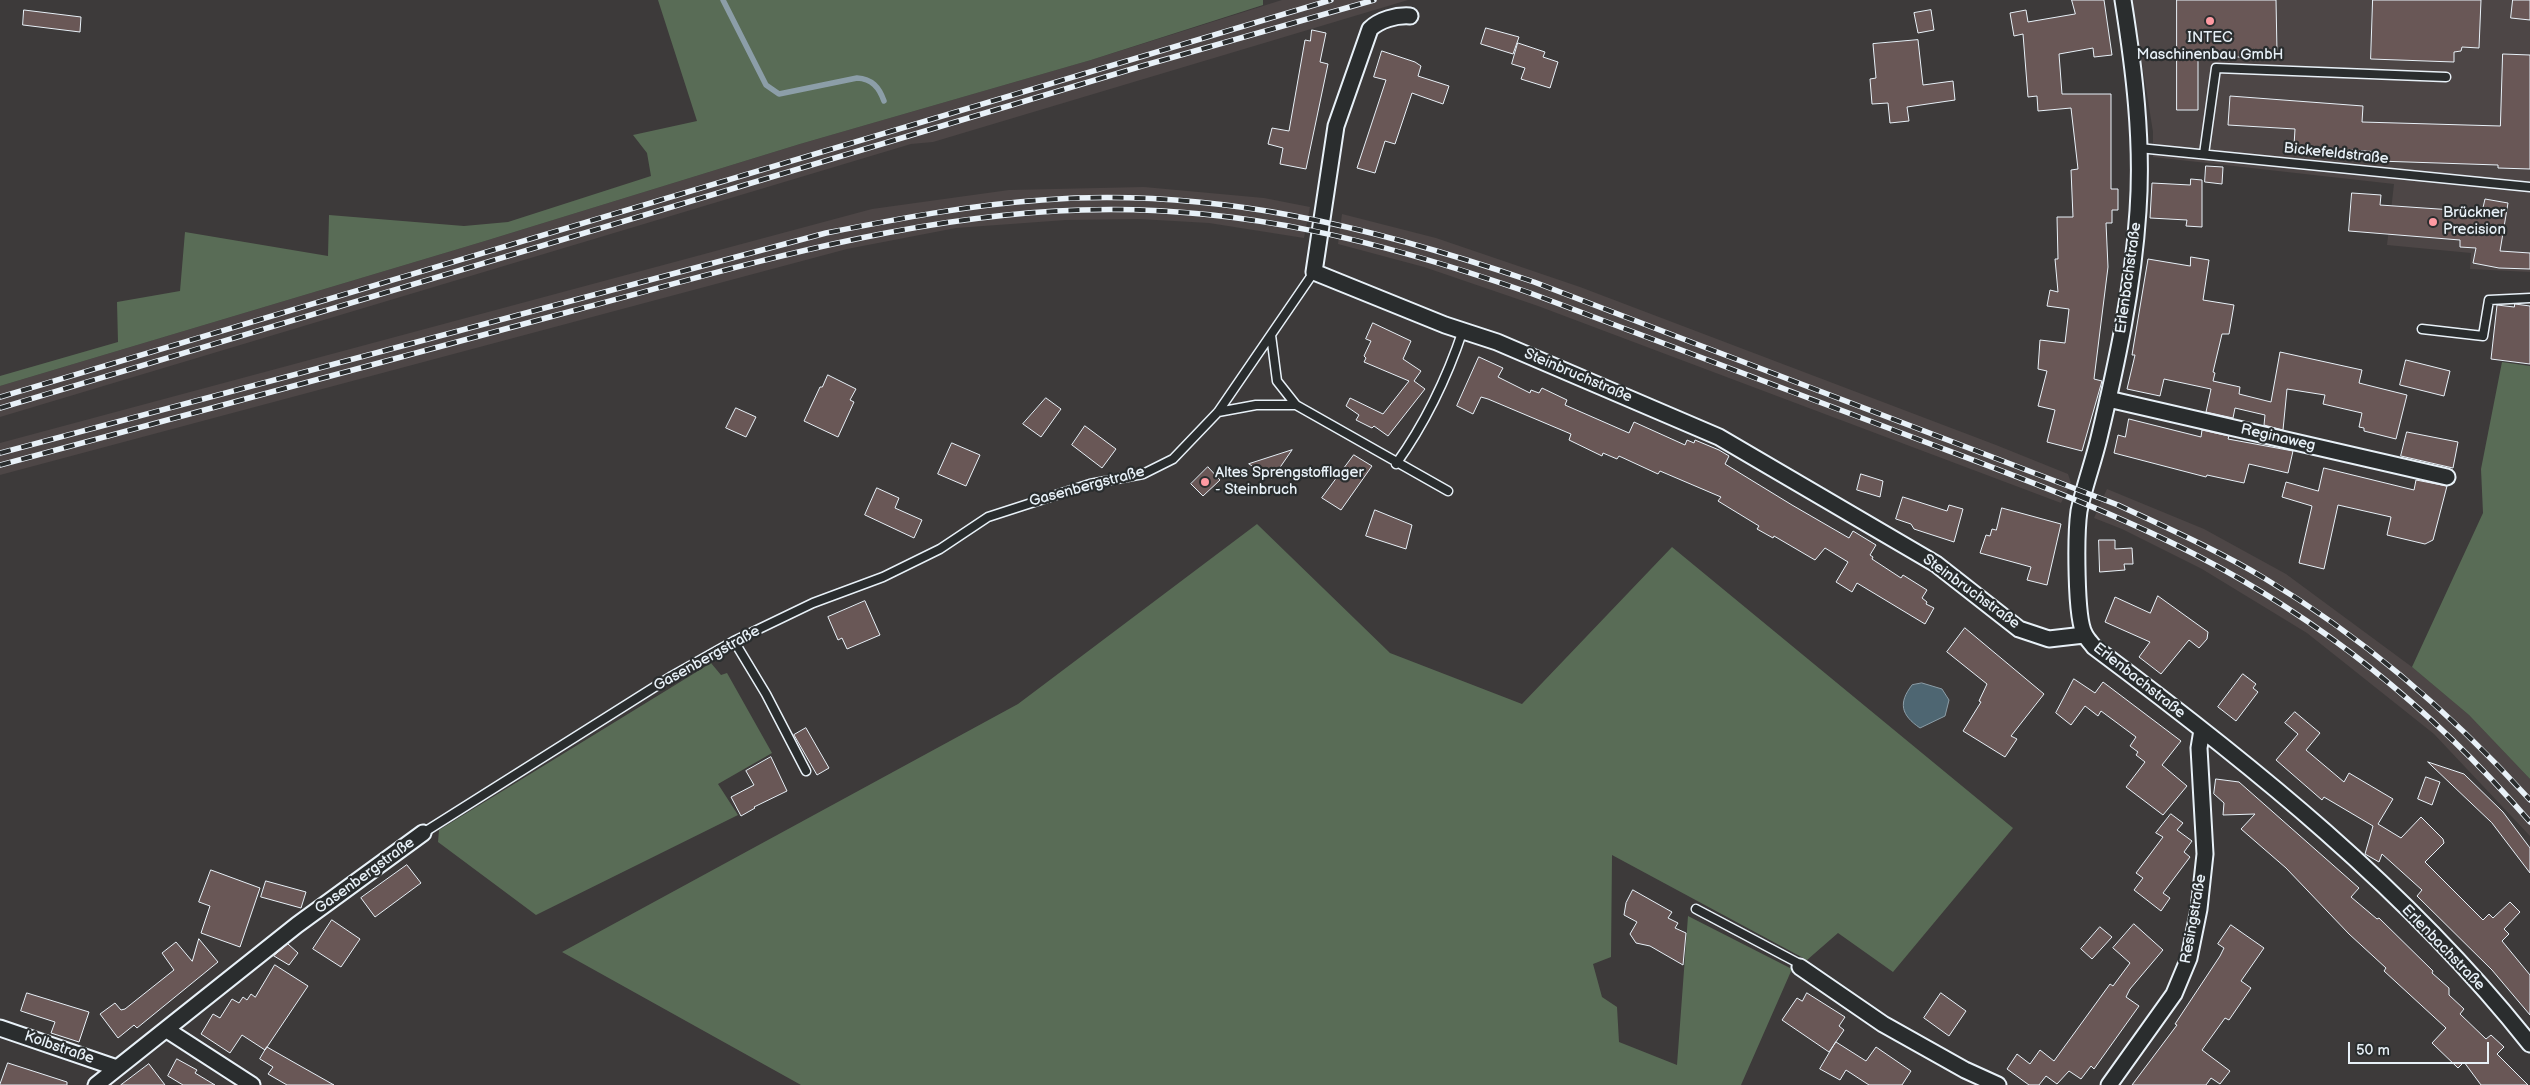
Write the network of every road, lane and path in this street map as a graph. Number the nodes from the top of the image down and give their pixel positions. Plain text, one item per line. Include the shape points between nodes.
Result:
1 (2123, 0) edge
2 (1410, 16) dead end
3 (2446, 77) dead end
4 (2139, 148) junction
5 (2204, 154) junction
6 (2530, 187) edge
7 (1314, 272) junction
8 (2530, 298) edge
9 (2422, 329) dead end
10 (1463, 330) junction
11 (1271, 335) junction
12 (2108, 399) junction
13 (1296, 405) junction
14 (1218, 412) junction
15 (1396, 464) junction
16 (2447, 477) dead end
17 (1448, 491) dead end
18 (2084, 635) junction
19 (734, 641) junction
20 (2202, 730) junction
21 (806, 771) dead end
22 (423, 834) joint
23 (1696, 909) dead end
24 (1800, 967) joint
25 (0, 1028) edge
26 (167, 1030) junction
27 (2530, 1044) edge
28 (117, 1068) junction
29 (96, 1085) edge
30 (252, 1085) edge
31 (1998, 1085) edge
32 (2109, 1085) edge

1 - 4 street, Erlenbachstraße via 2132,57
2 - 7 street via 1401,15 1376,23 1370,29 1350,81 1336,126
3 - 5 lane via 2216,68
4 - 5 lane, Bickefeldstraße
4 - 12 street, Erlenbachstraße via 2138,211 2131,276
5 - 6 lane, Bickefeldstraße
7 - 10 street, Steinbruchstraße
7 - 11 lane, Gasenbergstraße
8 - 9 lane via 2489,300 2484,336
10 - 15 lane via 1432,406
10 - 18 street, Steinbruchstraße via 1719,437 1936,564 2019,629 2049,639
11 - 13 lane via 1277,381
11 - 14 lane, Gasenbergstraße
12 - 16 street, Reginaweg
12 - 18 street, Erlenbachstraße via 2079,511 2080,612
13 - 14 lane via 1256,405
13 - 15 lane via 1358,438
14 - 19 lane, Gasenbergstraße via 1173,459 1143,474 1090,484 988,517 940,549 883,577 813,603
15 - 17 lane
18 - 20 street, Erlenbachstraße via 2094,647
19 - 21 lane
19 - 22 lane, Gasenbergstraße via 663,681
20 - 27 street, Erlenbachstraße via 2336,840 2474,978
20 - 32 street, Resingstraße via 2198,748 2204,854 2199,909 2189,958 2174,994
22 - 26 street, Gasenbergstraße via 349,885
23 - 24 lane via 1798,963
24 - 31 street via 1892,1029
25 - 28 street, Kolbstraße
26 - 28 street, Gasenbergstraße
26 - 30 street
28 - 29 street, Gasenbergstraße

